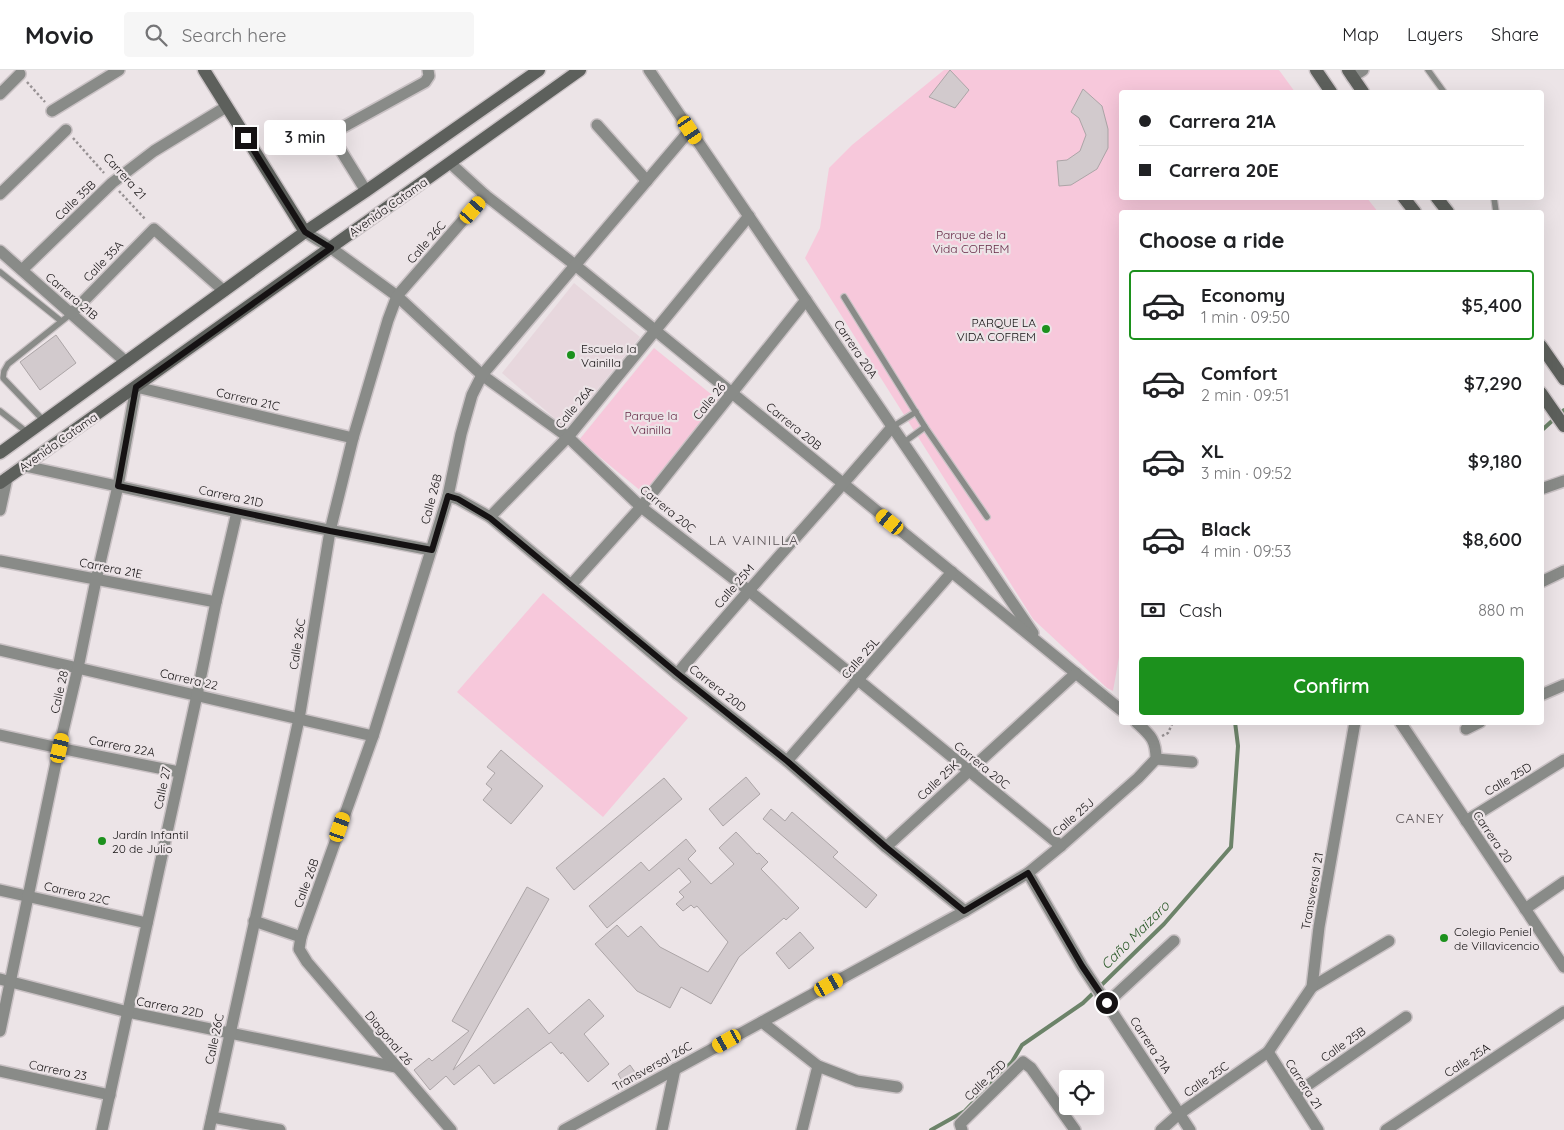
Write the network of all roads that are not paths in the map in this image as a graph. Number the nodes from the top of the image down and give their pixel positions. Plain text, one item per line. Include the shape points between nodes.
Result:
1 (119, 70) edge
2 (204, 70) edge
3 (428, 70) edge
4 (539, 70) edge
5 (580, 70) edge
6 (649, 70) edge
7 (1316, 70) edge
8 (1428, 70) edge
9 (1354, 72) edge
10 (20, 74) road end
11 (1330, 90) edge
12 (1363, 90) edge
13 (1443, 90) edge
14 (0, 94) edge
15 (226, 107) junction
16 (52, 111) road end
17 (597, 125) dead end
18 (66, 130) road end
19 (690, 130) junction
20 (450, 163) junction
21 (647, 181) junction
22 (366, 191) junction
23 (0, 194) edge
24 (485, 195) junction
25 (1406, 200) edge
26 (1439, 200) edge
27 (1413, 210) edge
28 (1446, 210) edge
29 (749, 216) junction
30 (305, 232) junction
31 (331, 248) junction
32 (0, 251) edge
33 (575, 265) junction
34 (22, 270) junction
35 (0, 272) edge
36 (224, 291) junction
37 (397, 296) junction
38 (844, 297) dead end
39 (806, 300) junction
40 (72, 313) junction
41 (61, 321) junction
42 (655, 330) junction
43 (1544, 350) edge
44 (126, 362) junction
45 (482, 375) junction
46 (1564, 379) edge
47 (136, 387) junction
48 (733, 394) junction
49 (1544, 397) edge
50 (0, 412) edge
51 (916, 412) junction
52 (44, 421) junction
53 (1564, 426) edge
54 (892, 427) junction
55 (925, 427) junction
56 (28, 433) junction
57 (568, 437) junction
58 (353, 438) junction
59 (903, 443) junction
60 (0, 453) edge
61 (25, 466) junction
62 (4, 481) edge
63 (1564, 481) edge
64 (844, 484) junction
65 (118, 486) junction
66 (1544, 487) edge
67 (448, 496) junction
68 (642, 507) junction
69 (0, 510) edge
70 (237, 512) junction
71 (986, 517) dead end
72 (490, 518) junction
73 (330, 531) junction
74 (432, 550) junction
75 (0, 560) edge
76 (1564, 571) edge
77 (952, 572) junction
78 (96, 580) junction
79 (1544, 581) edge
80 (571, 585) junction
81 (748, 590) junction
82 (216, 602) junction
83 (1040, 643) junction
84 (0, 650) edge
85 (78, 668) junction
86 (1076, 673) junction
87 (678, 674) junction
88 (859, 680) junction
89 (1564, 685) edge
90 (1544, 694) edge
91 (197, 695) junction
92 (1119, 708) edge
93 (299, 719) junction
94 (1139, 725) edge
95 (1354, 725) edge
96 (1402, 725) edge
97 (1474, 725) edge
98 (1466, 729) dead end
99 (0, 735) edge
100 (373, 736) junction
101 (60, 748) junction
102 (1156, 759) junction
103 (1564, 760) edge
104 (787, 761) junction
105 (1192, 762) dead end
106 (968, 771) junction
107 (180, 772) junction
108 (1466, 820) junction
109 (1061, 846) junction
110 (886, 847) junction
111 (1028, 873) junction
112 (1564, 882) edge
113 (0, 890) edge
114 (29, 897) junction
115 (1525, 909) junction
116 (964, 911) junction
117 (254, 921) junction
118 (147, 923) junction
119 (301, 937) junction
120 (1390, 941) dead end
121 (1174, 942) dead end
122 (1564, 968) edge
123 (5, 980) edge
124 (1312, 987) junction
125 (1104, 999) junction
126 (128, 1012) junction
127 (1564, 1012) edge
128 (1406, 1017) dead end
129 (762, 1022) junction
130 (0, 1031) edge
131 (230, 1033) junction
132 (1268, 1052) junction
133 (818, 1066) junction
134 (396, 1067) junction
135 (675, 1069) junction
136 (0, 1071) edge
137 (897, 1087) dead end
138 (1295, 1094) junction
139 (110, 1095) junction
140 (1179, 1114) junction
141 (212, 1117) junction
142 (961, 1127) edge
143 (102, 1130) edge
144 (209, 1130) edge
145 (280, 1130) edge
146 (451, 1130) edge
147 (564, 1130) edge
148 (662, 1130) edge
149 (802, 1130) edge
150 (1075, 1130) edge
151 (1161, 1130) edge
152 (1190, 1130) edge
153 (1318, 1130) edge
154 (1386, 1130) edge

1 - 16 street
2 - 15 main road
3 - 22 street via 426,82 336,131 335,141
4 - 22 main road, Avenida Catama
5 - 20 main road, Avenida Catama
6 - 19 street, Carrera 20A
7 - 11 main road
8 - 13 lane
9 - 12 main road
10 - 14 street
15 - 30 main road
15 - 34 street, Calle 35B via 154,151 112,183
17 - 21 street
18 - 23 street
19 - 21 street, Calle 26B
19 - 29 street, Carrera 20A
20 - 24 street, Carrera 20B
20 - 31 main road, Avenida Catama
21 - 33 street, Calle 26B
22 - 30 main road, Avenida Catama
24 - 33 street, Carrera 20B
24 - 37 street, Calle 26C
25 - 27 main road
26 - 28 main road
29 - 39 street, Carrera 20A
29 - 42 street, Calle 26A
30 - 31 street, Carrera 20C
30 - 36 main road, Avenida Catama
31 - 37 street, Carrera 20C
31 - 47 main road, Avenida Catama
32 - 34 street, Carrera 21B
33 - 42 street, Carrera 20B
33 - 45 street, Calle 26B
34 - 40 street, Carrera 21B
35 - 41 lane
36 - 40 street, Calle 35A via 154,229
36 - 44 main road, Avenida Catama
37 - 45 street, Carrera 20C
37 - 58 street, Calle 26C
38 - 51 lane
39 - 48 street, Calle 26
39 - 54 street, Carrera 20A
40 - 41 lane
40 - 44 street, Carrera 21B
41 - 52 lane via 8,364 4,371 3,378
42 - 48 street, Carrera 20B
42 - 57 street, Calle 26A
43 - 46 main road
44 - 52 main road, Avenida Catama
45 - 57 street, Carrera 20C
45 - 67 street, Calle 26B via 461,434
47 - 58 street, Carrera 21C
47 - 61 main road, Avenida Catama
47 - 65 street, Calle 28
48 - 64 street, Carrera 20B
48 - 68 street, Calle 26
49 - 53 main road
50 - 56 lane
51 - 54 lane
51 - 55 lane
52 - 56 main road, Avenida Catama
54 - 59 street, Carrera 20A
54 - 64 street, Calle 25M
55 - 59 lane
55 - 71 lane
56 - 60 main road, Avenida Catama
57 - 68 street, Carrera 20C
57 - 72 street, Calle 26A
58 - 73 street, Calle 26C
59 - 83 street, Carrera 20A
61 - 62 main road, Avenida Catama
61 - 65 street, Carrera 21D
62 - 69 street
63 - 66 street
64 - 77 street, Carrera 20B
64 - 81 street, Calle 25M
65 - 70 street, Carrera 21D
65 - 78 street, Calle 28
67 - 72 street, Carrera 20D
67 - 74 street, Calle 26B
68 - 80 street, Calle 26
68 - 81 street, Carrera 20C
70 - 73 street, Carrera 21D
70 - 82 street, Calle 27
72 - 80 street, Carrera 20D
73 - 74 street, Carrera 21D
73 - 93 street, Calle 26C
74 - 100 street, Calle 26B
75 - 78 street, Carrera 21E
76 - 79 street
77 - 83 street, Carrera 20B
77 - 88 street, Calle 25L
78 - 82 street, Carrera 21E
78 - 85 street, Calle 28
80 - 87 street, Carrera 20D
81 - 87 street, Calle 25M
81 - 88 street, Carrera 20C
82 - 91 street, Calle 27
83 - 86 street, Carrera 20B
84 - 85 street, Carrera 22
85 - 91 street, Carrera 22
85 - 101 street, Calle 28
86 - 92 street, Carrera 20B
86 - 106 street, Calle 25K
87 - 104 street, Carrera 20D
88 - 104 street, Calle 25L
88 - 106 street, Carrera 20C
89 - 90 street
91 - 93 street, Carrera 22
91 - 107 street, Calle 27
93 - 100 street, Carrera 22
93 - 117 street, Calle 26C
94 - 102 street via 1154,739
95 - 124 street, Transversal 21 via 1319,927
96 - 108 street, Carrera 20
97 - 98 street
99 - 101 street, Carrera 22A
100 - 119 street, Calle 26B
101 - 107 street, Carrera 22A
101 - 114 street, Calle 28
102 - 105 street
102 - 109 street, Calle 25J
103 - 108 street, Calle 25D
104 - 110 street, Carrera 20D
106 - 109 street, Carrera 20C
106 - 110 street, Calle 25K
107 - 118 street, Calle 27
108 - 115 street, Carrera 20
109 - 111 street, Calle 25J
110 - 116 street, Carrera 20D
111 - 116 street, Calle 25J
111 - 125 street, Carrera 21A
112 - 115 street
113 - 114 street, Carrera 22C
114 - 118 street, Carrera 22C
114 - 123 street, Calle 28
115 - 122 street, Carrera 20
116 - 129 street, Transversal 26C
117 - 119 street
117 - 131 street, Calle 26C
118 - 126 street, Calle 27
119 - 134 street, Diagonal 26 via 299,949 307,962
120 - 124 street
121 - 125 street
123 - 126 street, Carrera 22D
123 - 130 street, Calle 28
124 - 132 street, Transversal 21
125 - 140 street, Carrera 21A
126 - 131 street, Carrera 22D
126 - 139 street, Calle 27
127 - 154 street, Calle 25A
128 - 138 street, Calle 25B
129 - 133 street
129 - 135 street, Transversal 26C
131 - 134 street, Carrera 22D
131 - 141 street, Calle 26C
132 - 138 street, Carrera 21
132 - 140 street, Calle 25C
133 - 137 street via 857,1081
133 - 149 street
134 - 146 street, Diagonal 26
135 - 147 street, Transversal 26C
135 - 148 street
136 - 139 street, Carrera 23
138 - 153 street, Carrera 21
139 - 143 street, Calle 27
140 - 151 street, Calle 25C
140 - 152 street, Carrera 21A
141 - 144 street, Calle 26C
141 - 145 street
142 - 150 street, Calle 25D via 1023,1062 1031,1068

